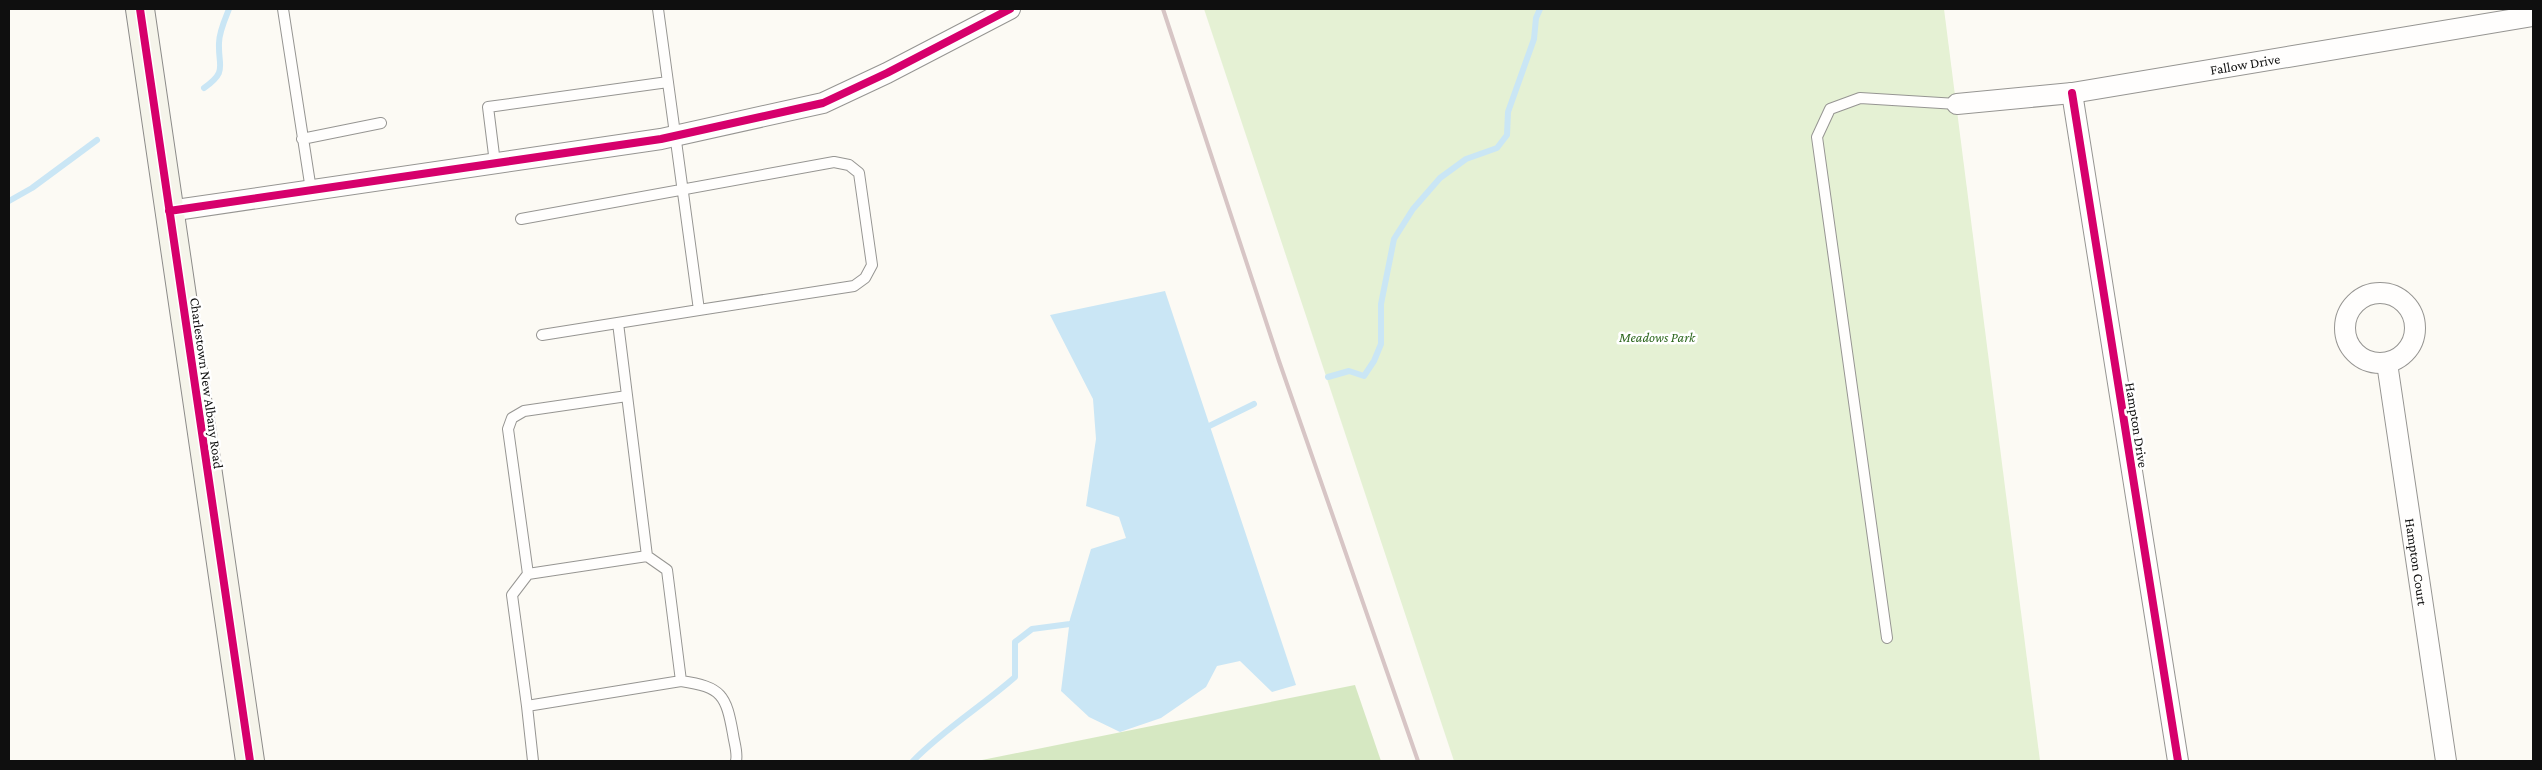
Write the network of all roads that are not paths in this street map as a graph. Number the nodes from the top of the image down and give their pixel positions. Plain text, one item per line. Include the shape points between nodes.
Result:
1 (140, 9) edge
2 (282, 9) edge
3 (658, 9) edge
4 (1010, 9) edge
5 (2533, 16) edge
6 (668, 82) junction
7 (2072, 93) junction
8 (1957, 104) joint
9 (381, 123) dead end
10 (675, 136) junction
11 (302, 139) junction
12 (495, 163) junction
13 (683, 188) junction
14 (311, 190) junction
15 (169, 211) junction
16 (521, 219) dead end
17 (699, 310) junction
18 (618, 323) junction
19 (542, 335) dead end
20 (2387, 363) dead end
21 (627, 396) junction
22 (647, 556) junction
23 (528, 574) junction
24 (1888, 638) dead end
25 (681, 681) junction
26 (528, 706) junction
27 (250, 761) edge
28 (533, 761) edge
29 (736, 761) edge
30 (2178, 761) edge
31 (2446, 761) edge

1 - 15 main road, Charlestown New Albany Road
2 - 11 lane
3 - 6 lane
4 - 10 street via 823,102
5 - 7 street, Fallow Drive
6 - 10 lane
6 - 12 lane via 488,107
7 - 8 street, Fallow Drive
7 - 30 street, Hampton Drive
8 - 24 lane via 1860,98 1830,109 1817,137
9 - 11 lane
10 - 12 street
10 - 13 lane
11 - 14 lane
12 - 14 street
13 - 16 lane
13 - 17 lane
13 - 17 lane via 834,162 849,165 859,173 872,265 865,278 854,286
14 - 15 street
15 - 27 main road, Charlestown New Albany Road
17 - 18 lane
18 - 19 lane
18 - 21 lane
20 - 31 street, Hampton Court
21 - 22 lane
21 - 23 lane via 524,412 512,418 508,429
22 - 23 lane
22 - 25 lane via 668,570
23 - 26 lane via 512,595
25 - 26 lane
25 - 29 lane via 704,684 728,705
26 - 28 lane

